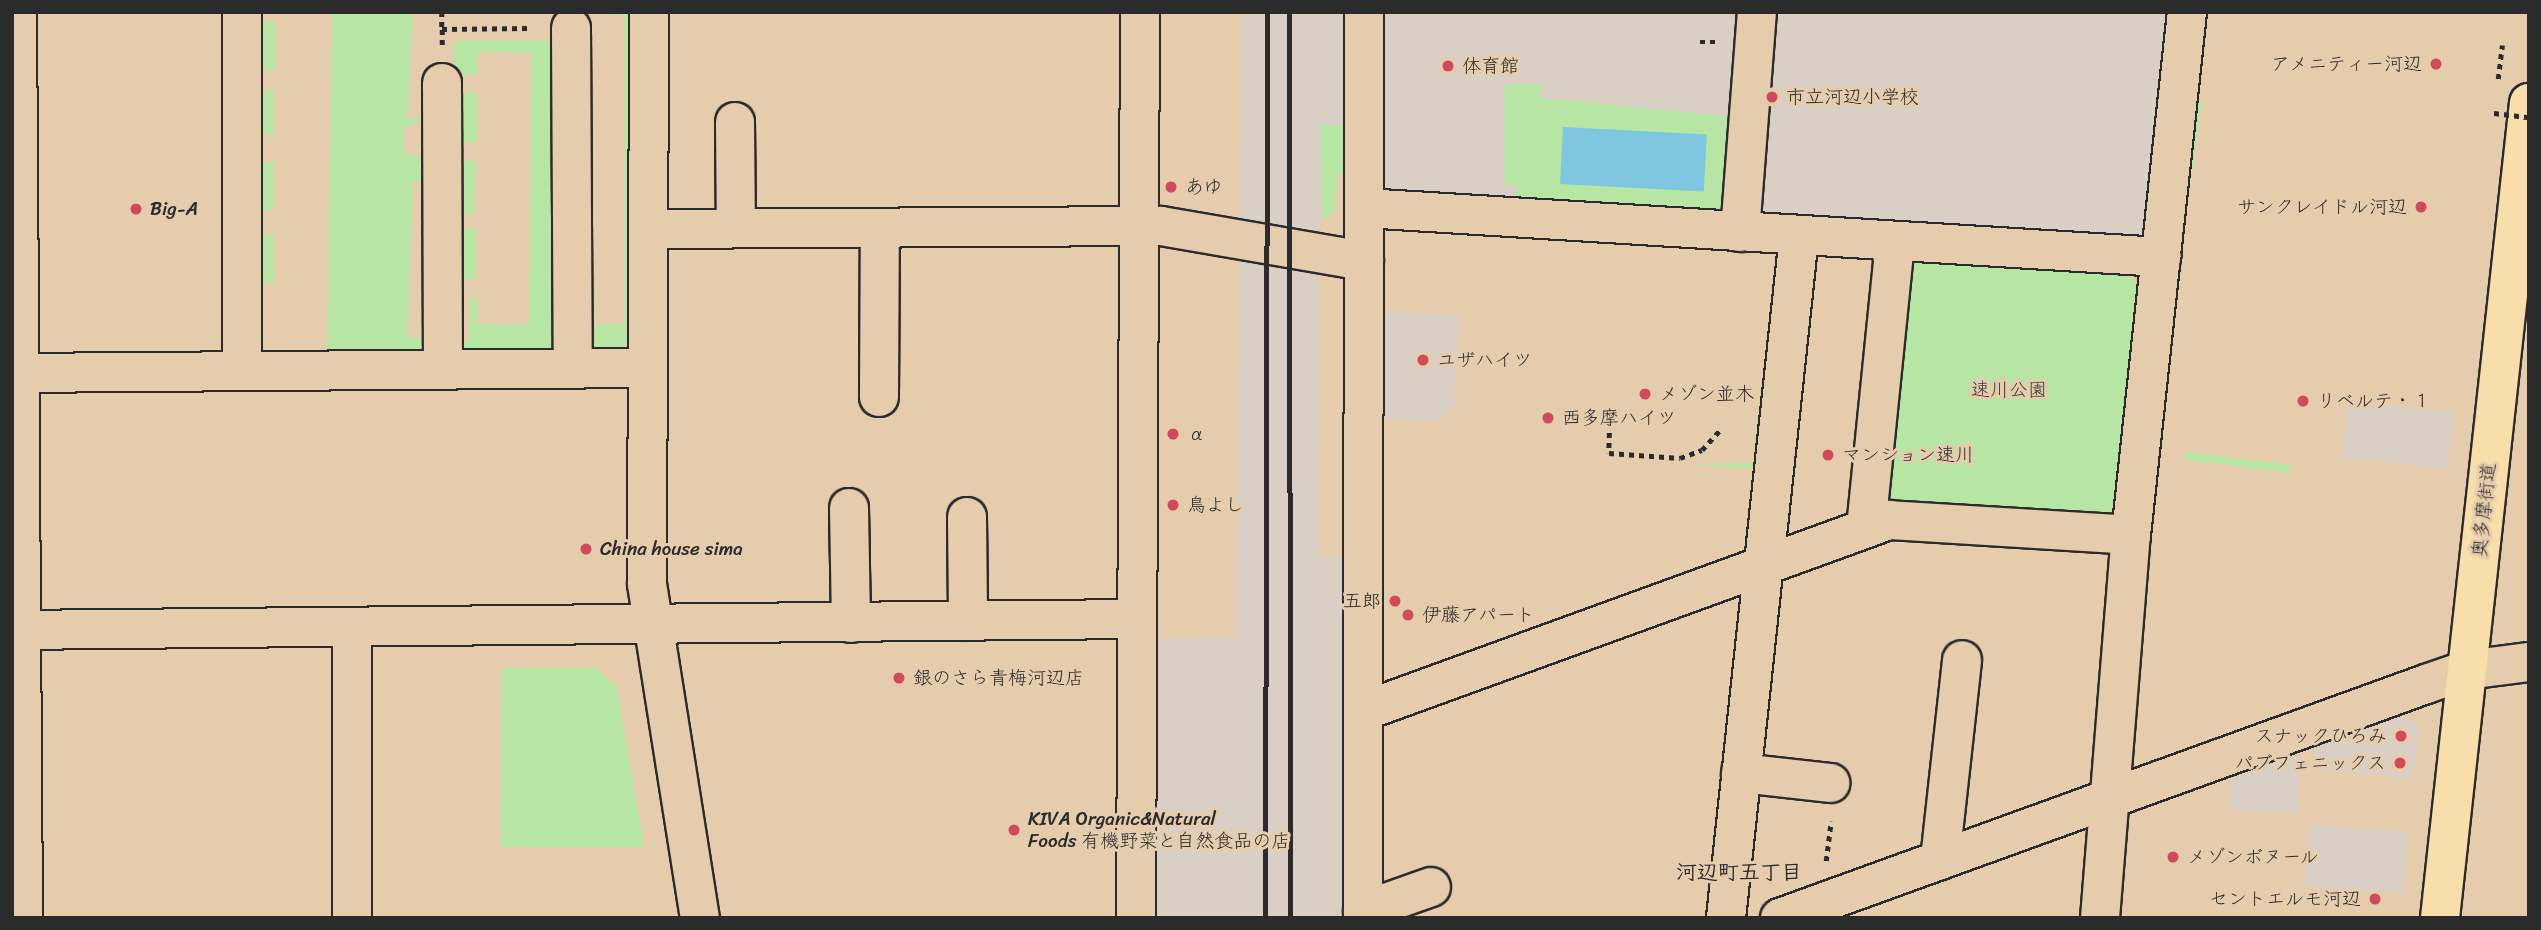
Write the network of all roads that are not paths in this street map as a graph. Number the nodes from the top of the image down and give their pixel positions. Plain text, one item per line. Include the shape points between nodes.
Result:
1 (17, 12) edge
2 (649, 12) edge
3 (1140, 12) edge
4 (1364, 12) edge
5 (1757, 12) edge
6 (2187, 12) edge
7 (242, 14) edge
8 (572, 28) road end
9 (442, 83) road end
10 (2512, 108) edge
11 (734, 122) dead end
12 (1364, 208) junction
13 (1138, 226) junction
14 (736, 228) junction
15 (880, 228) junction
16 (648, 229) junction
17 (1740, 232) junction
18 (1798, 236) junction
19 (1890, 242) junction
20 (2161, 257) junction
21 (1364, 261) junction
22 (573, 368) junction
23 (648, 368) junction
24 (443, 369) junction
25 (243, 371) junction
26 (16, 373) edge
27 (879, 397) dead end
28 (849, 508) dead end
29 (967, 517) dead end
30 (1866, 528) junction
31 (2131, 535) junction
32 (1763, 565) junction
33 (1136, 619) junction
34 (968, 621) junction
35 (851, 623) junction
36 (649, 624) junction
37 (352, 629) junction
38 (16, 630) edge
39 (1962, 660) dead end
40 (2529, 663) edge
41 (2467, 670) junction
42 (1364, 711) junction
43 (1741, 773) junction
44 (1830, 783) road end
45 (2110, 798) junction
46 (1940, 860) junction
47 (1431, 887) dead end
48 (1363, 915) edge
49 (23, 918) edge
50 (352, 918) edge
51 (700, 918) edge
52 (1136, 918) edge
53 (1726, 918) edge
54 (1780, 918) edge
55 (2100, 918) edge
56 (2440, 918) edge

1 - 26 street
2 - 16 street
3 - 13 street
4 - 12 street
5 - 17 street
6 - 20 street
7 - 25 street via 226,76
8 - 22 street
9 - 24 street via 427,139
10 - 41 main road, 奥多摩街道
11 - 14 street
12 - 17 street
12 - 21 street
13 - 15 street
13 - 21 street
13 - 33 street
14 - 15 street
14 - 16 street
15 - 27 street
16 - 23 street
17 - 18 street
18 - 19 street
18 - 32 street
19 - 20 street
19 - 30 street via 1893,260
20 - 31 street
21 - 42 street
22 - 23 street
22 - 24 street
23 - 36 street
24 - 25 street
25 - 26 street
26 - 38 street
28 - 35 street
29 - 34 street
30 - 31 street via 1906,519
30 - 32 street
31 - 45 street
32 - 42 street
32 - 43 street
33 - 34 street
33 - 52 street
34 - 35 street
35 - 36 street
36 - 37 street
36 - 51 street
37 - 38 street
37 - 50 street
38 - 49 street
39 - 46 street
40 - 41 street
41 - 45 street
41 - 56 main road, 奥多摩街道
42 - 48 street
43 - 44 street
43 - 53 street
45 - 46 street
45 - 55 street
46 - 54 street
47 - 48 street

